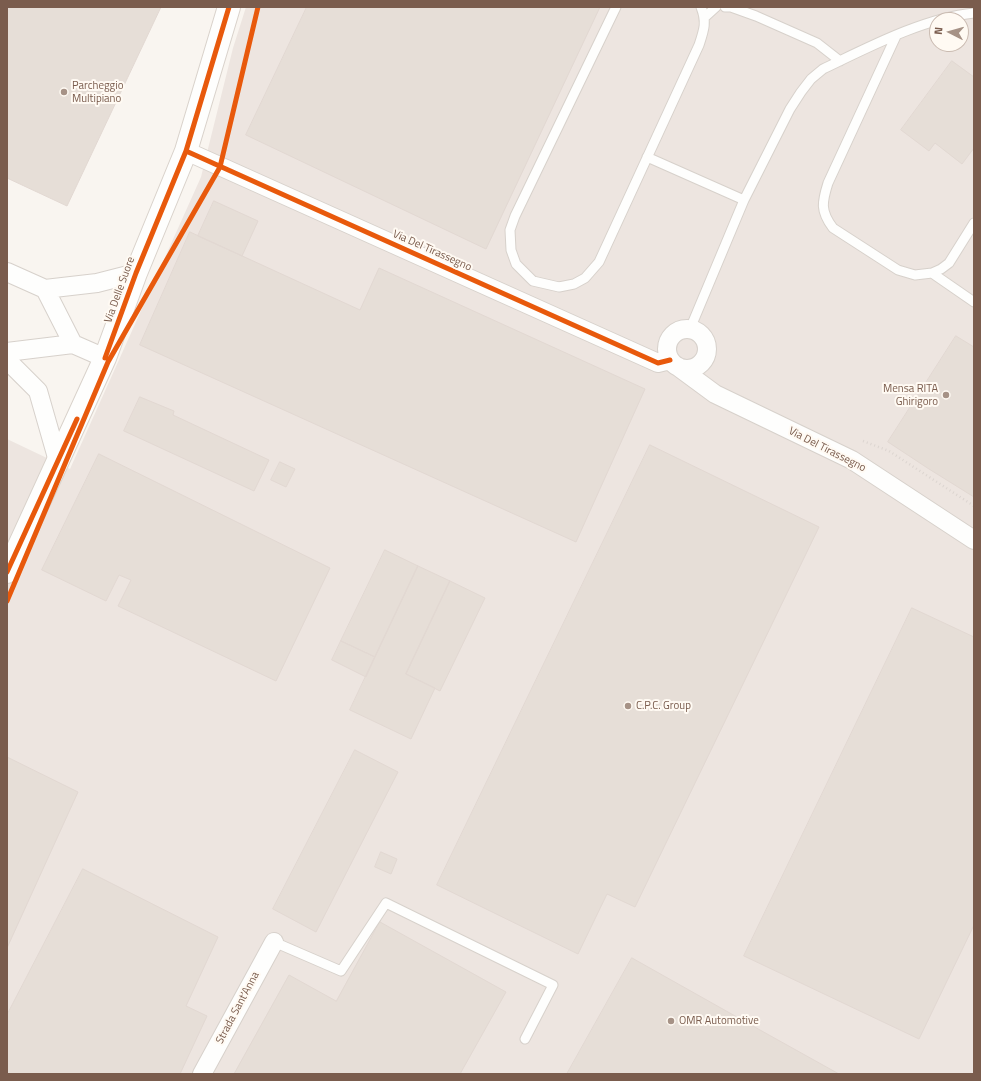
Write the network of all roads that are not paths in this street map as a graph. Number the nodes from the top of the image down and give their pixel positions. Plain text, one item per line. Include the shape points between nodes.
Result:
1 (229, 7) edge
2 (616, 7) edge
3 (701, 7) edge
4 (716, 7) edge
5 (725, 7) edge
6 (961, 11) edge
7 (974, 13) edge
8 (705, 16) junction
9 (896, 36) junction
10 (840, 61) junction
11 (186, 151) junction
12 (647, 157) junction
13 (744, 200) junction
14 (974, 223) edge
15 (7, 272) edge
16 (136, 273) junction
17 (932, 273) junction
18 (45, 289) junction
19 (974, 302) edge
20 (690, 329) junction
21 (73, 344) junction
22 (7, 352) edge
23 (105, 358) junction
24 (704, 359) junction
25 (7, 360) edge
26 (674, 363) junction
27 (715, 394) junction
28 (58, 461) junction
29 (974, 540) edge
30 (7, 572) edge
31 (274, 942) joint
32 (525, 1039) dead end
33 (202, 1074) edge

1 - 11 street, Via Delle Suore
2 - 12 lane via 515,216 510,230 511,250 516,264 533,281 560,287 585,278 599,262
3 - 8 lane
4 - 8 lane
5 - 10 lane via 756,16 817,43
6 - 7 lane
6 - 9 lane
8 - 12 lane via 705,28 699,44
9 - 10 lane
9 - 17 lane via 828,183 823,198 823,209 832,228 898,270 915,275
10 - 13 lane via 823,68 801,92
11 - 16 street, Via Delle Suore
11 - 26 street, Via Del Tirassegno via 658,363
12 - 13 lane
13 - 20 lane
14 - 17 lane via 949,263
15 - 18 street
16 - 18 street via 97,283
16 - 23 street, Via Delle Suore
17 - 19 lane
18 - 21 street
20 - 24 street via 702,335 705,340 707,347
20 - 26 street via 672,335 666,347 667,354
21 - 22 street
21 - 23 street
23 - 28 street, Via Delle Suore
24 - 26 street via 694,368 687,369
24 - 27 street
25 - 28 street via 38,391
26 - 27 street
27 - 29 street, Via Del Tirassegno via 852,460
28 - 30 street, Via Delle Suore
31 - 32 lane via 341,971 386,903 553,985
31 - 33 street, Strada Sant'Anna

